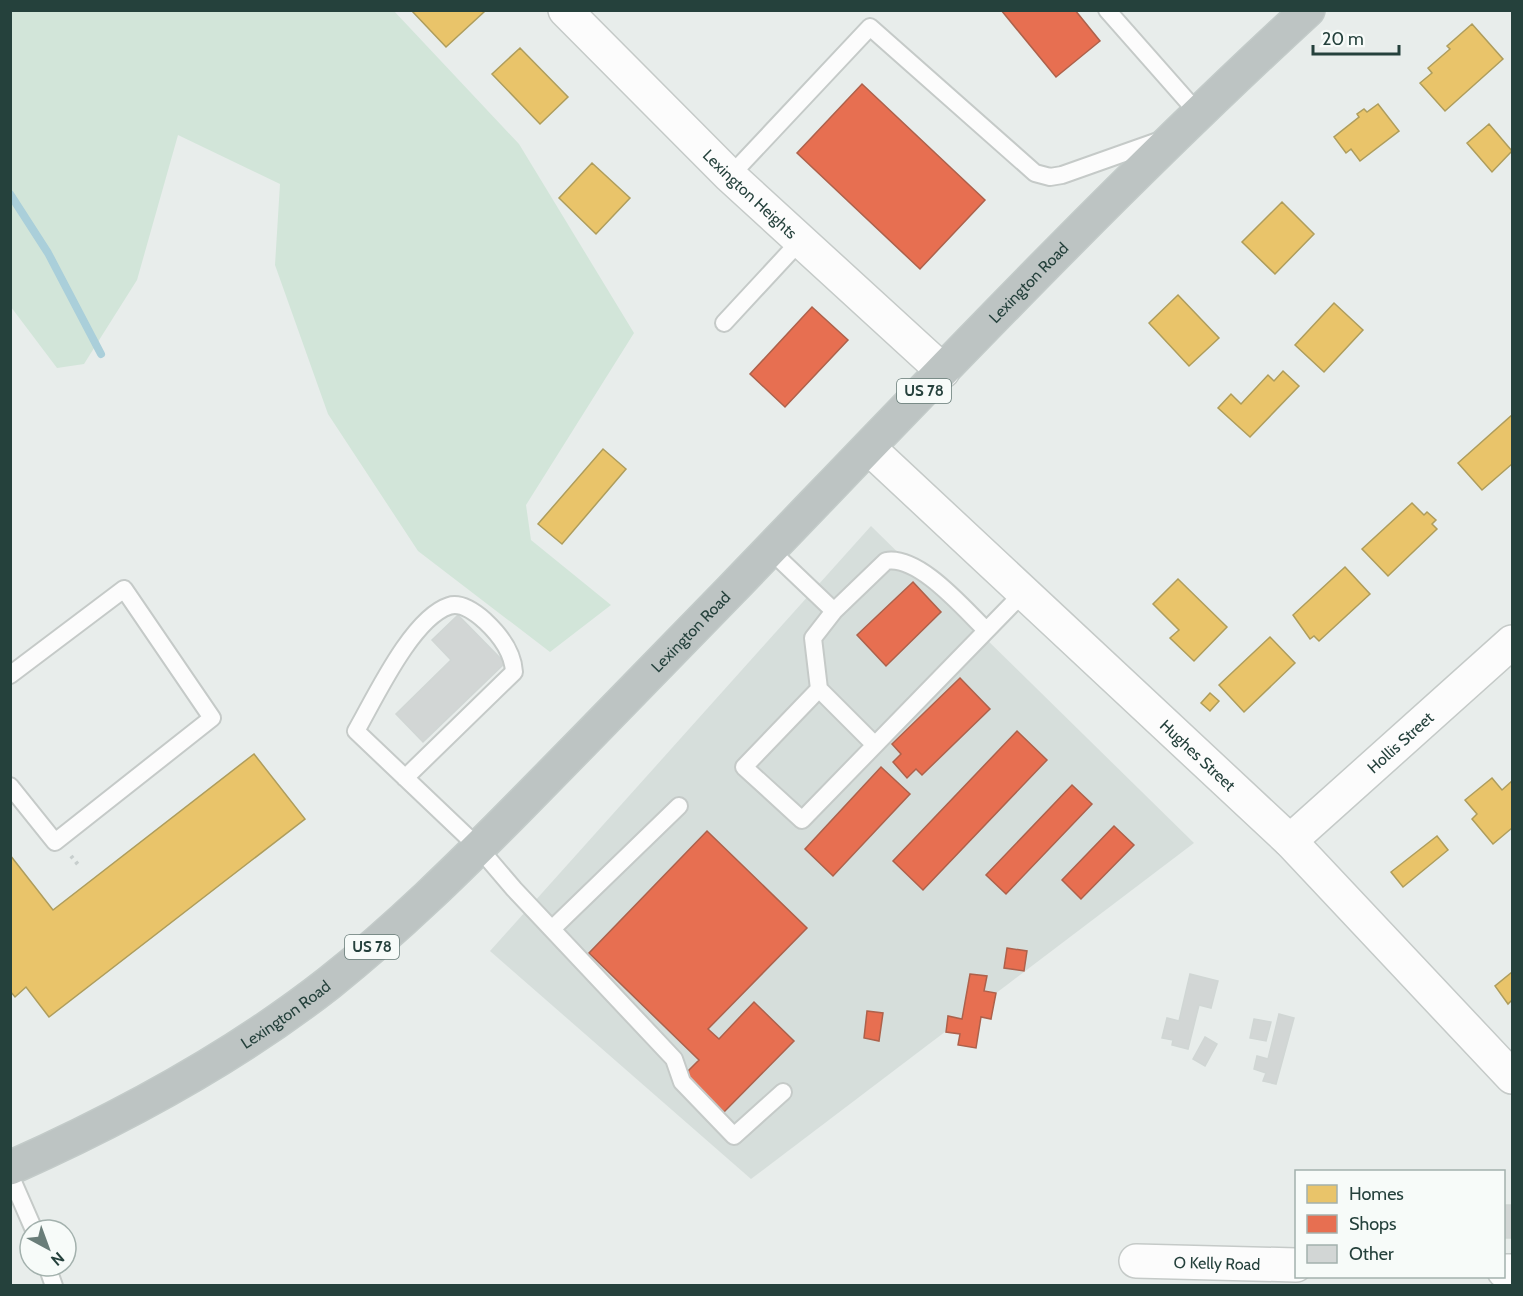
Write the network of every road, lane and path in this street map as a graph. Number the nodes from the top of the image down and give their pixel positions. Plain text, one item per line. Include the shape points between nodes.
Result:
1 (565, 10) edge
2 (1107, 10) edge
3 (1308, 10) edge
4 (1197, 112) junction
5 (1174, 136) junction
6 (730, 176) junction
7 (800, 241) junction
8 (724, 323) dead end
9 (944, 371) junction
10 (869, 448) junction
11 (770, 550) junction
12 (1023, 592) junction
13 (834, 611) junction
14 (986, 630) junction
15 (1512, 642) edge
16 (10, 675) edge
17 (819, 689) junction
18 (875, 745) junction
19 (405, 778) junction
20 (10, 786) edge
21 (679, 806) dead end
22 (1290, 841) junction
23 (479, 848) junction
24 (554, 928) junction
25 (1512, 1077) edge
26 (783, 1092) dead end
27 (10, 1168) edge
28 (10, 1175) edge
29 (29, 1218) edge
30 (1136, 1261) dead end
31 (1295, 1265) edge

1 - 6 street, Lexington Heights
2 - 4 lane
3 - 4 highway, Lexington Road / US 78
4 - 5 highway, Lexington Road / US 78
5 - 6 lane via 1062,175 1035,173 870,27
5 - 9 highway, Lexington Road / US 78
6 - 7 street, Lexington Heights
7 - 8 lane
7 - 9 street, Lexington Heights
9 - 10 highway, Lexington Road / US 78
10 - 11 highway, Lexington Road / US 78
10 - 12 street, Hughes Street
11 - 13 lane
11 - 23 highway, Lexington Road / US 78
12 - 14 lane
12 - 22 street, Hughes Street
13 - 14 lane via 886,561 894,560 905,562 938,583
13 - 17 lane via 813,638
14 - 18 lane
15 - 22 street, Hollis Street
16 - 20 lane via 124,589 212,718 55,842
17 - 18 lane
17 - 18 lane via 744,767 802,820
19 - 19 lane via 356,731 426,620 450,605 469,608 486,622 513,657 514,672
19 - 23 lane
21 - 24 lane
22 - 25 street, Hughes Street
23 - 24 lane
23 - 27 highway, Lexington Road / US 78 via 408,917 327,985 231,1051 132,1110
24 - 26 lane via 674,1059 682,1082 734,1136
28 - 29 lane
30 - 31 street, O Kelly Road

